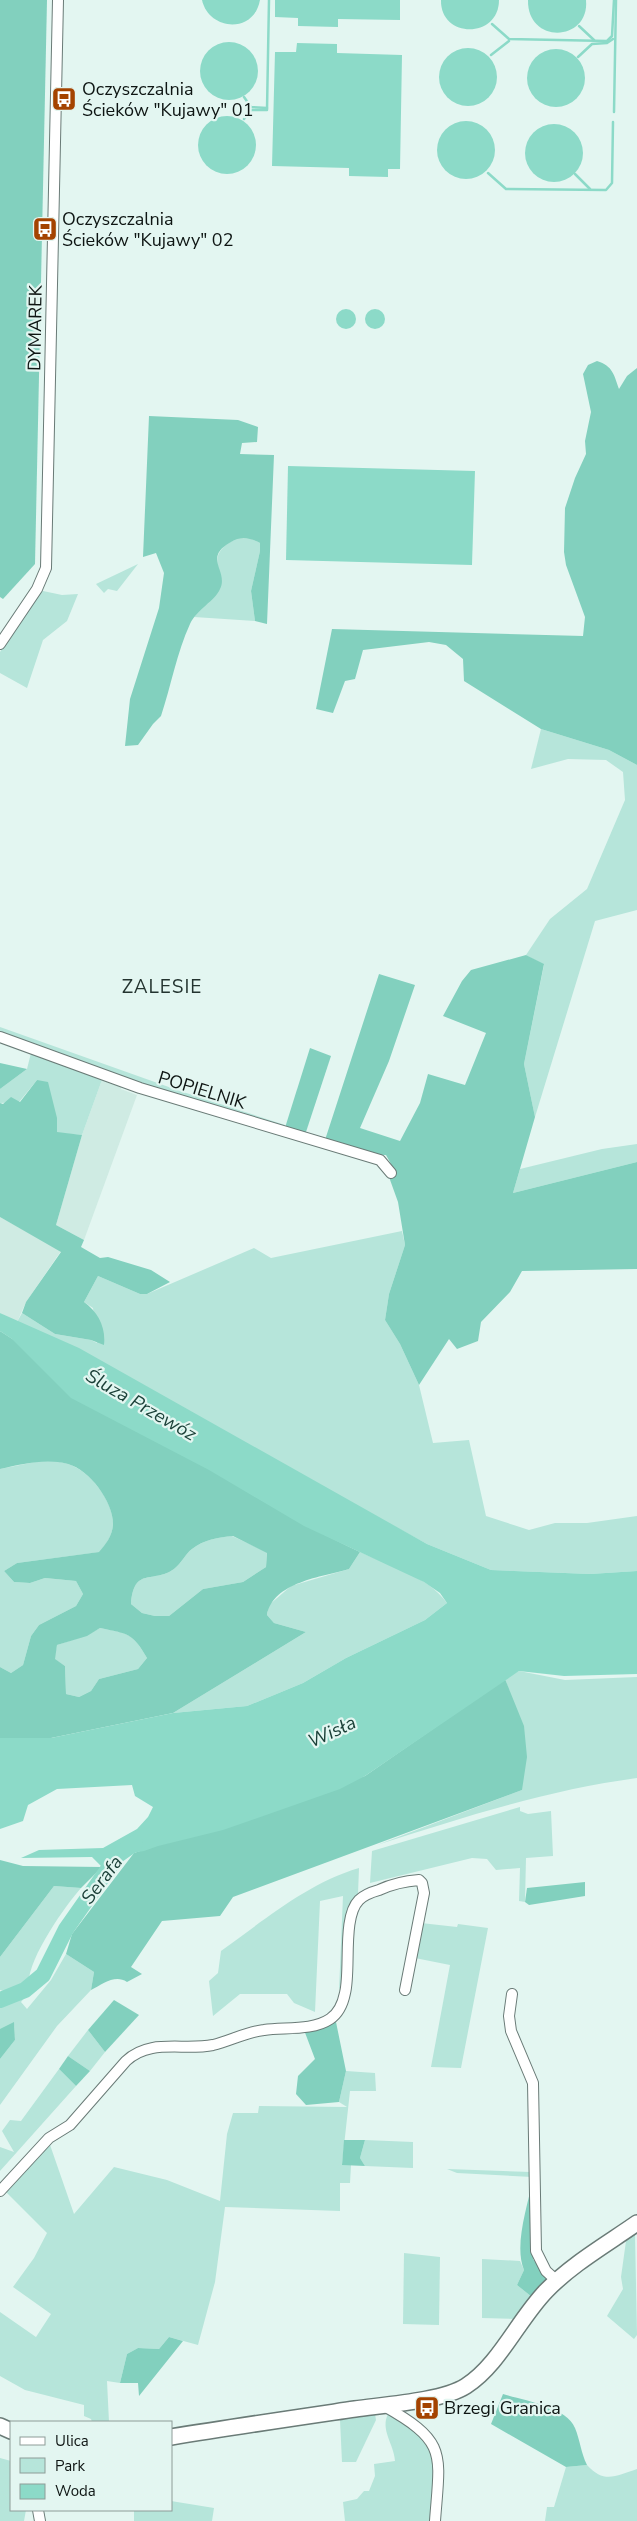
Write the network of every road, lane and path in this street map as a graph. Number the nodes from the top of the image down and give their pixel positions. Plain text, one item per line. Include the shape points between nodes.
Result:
1 (58, 0) edge
2 (0, 644) edge
3 (0, 1036) edge
4 (391, 1173) dead end
5 (405, 1990) dead end
6 (512, 1994) dead end
7 (0, 2191) edge
8 (637, 2223) edge
9 (557, 2281) junction
10 (383, 2405) junction
11 (172, 2437) edge
12 (435, 2521) edge

1 - 2 street, DYMAREK via 46,568 37,589
3 - 4 street, POPIELNIK via 140,1088 380,1160
5 - 7 street via 424,1893 419,1880 376,1890 355,1906 350,1924 347,1985 341,2006 332,2018 303,2027 259,2031 213,2045 152,2047 136,2052 70,2125 49,2138
6 - 9 street via 511,2031 533,2083 536,2251 546,2270
8 - 9 street
9 - 10 street via 530,2308 484,2371 467,2386 454,2392
10 - 11 street
10 - 12 street via 416,2425 434,2444 439,2464

